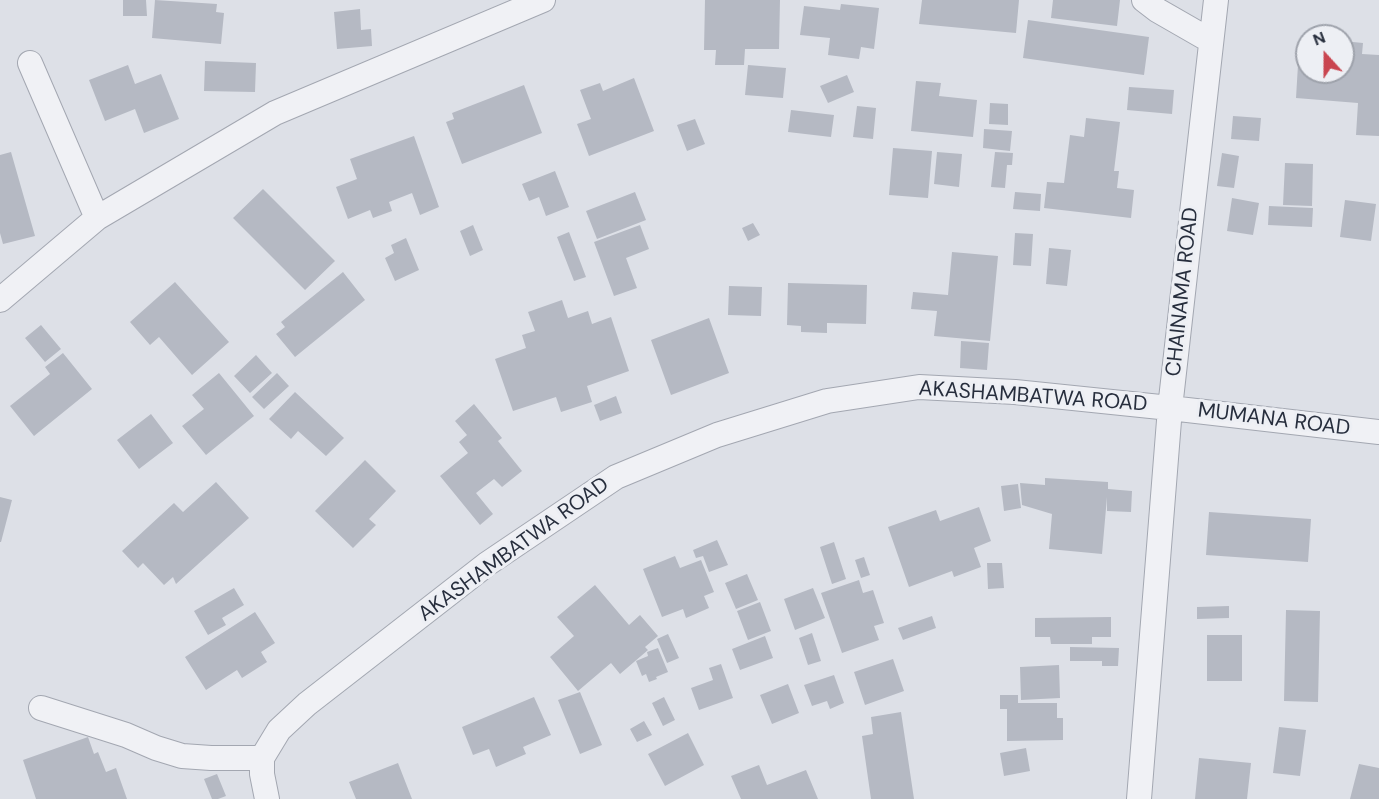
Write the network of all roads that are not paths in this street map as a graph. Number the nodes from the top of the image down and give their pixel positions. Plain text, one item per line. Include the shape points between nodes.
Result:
1 (543, 0) edge
2 (1144, 0) edge
3 (1216, 0) edge
4 (1211, 42) junction
5 (30, 63) dead end
6 (97, 218) junction
7 (0, 300) edge
8 (1170, 408) junction
9 (1379, 432) edge
10 (41, 708) dead end
11 (262, 758) junction
12 (267, 799) edge
13 (1139, 799) edge

1 - 6 street via 275,113
2 - 4 street
3 - 4 street, CHAINAMA ROAD
4 - 8 street, CHAINAMA ROAD
5 - 6 street
6 - 7 street
8 - 9 street, MUMANA ROAD
8 - 11 street, AKASHAMBATWA ROAD via 1015,392 919,387 827,401 717,435 616,477 487,564 307,704 279,730
8 - 13 street, CHAINAMA ROAD
10 - 11 street via 182,756
11 - 12 street

